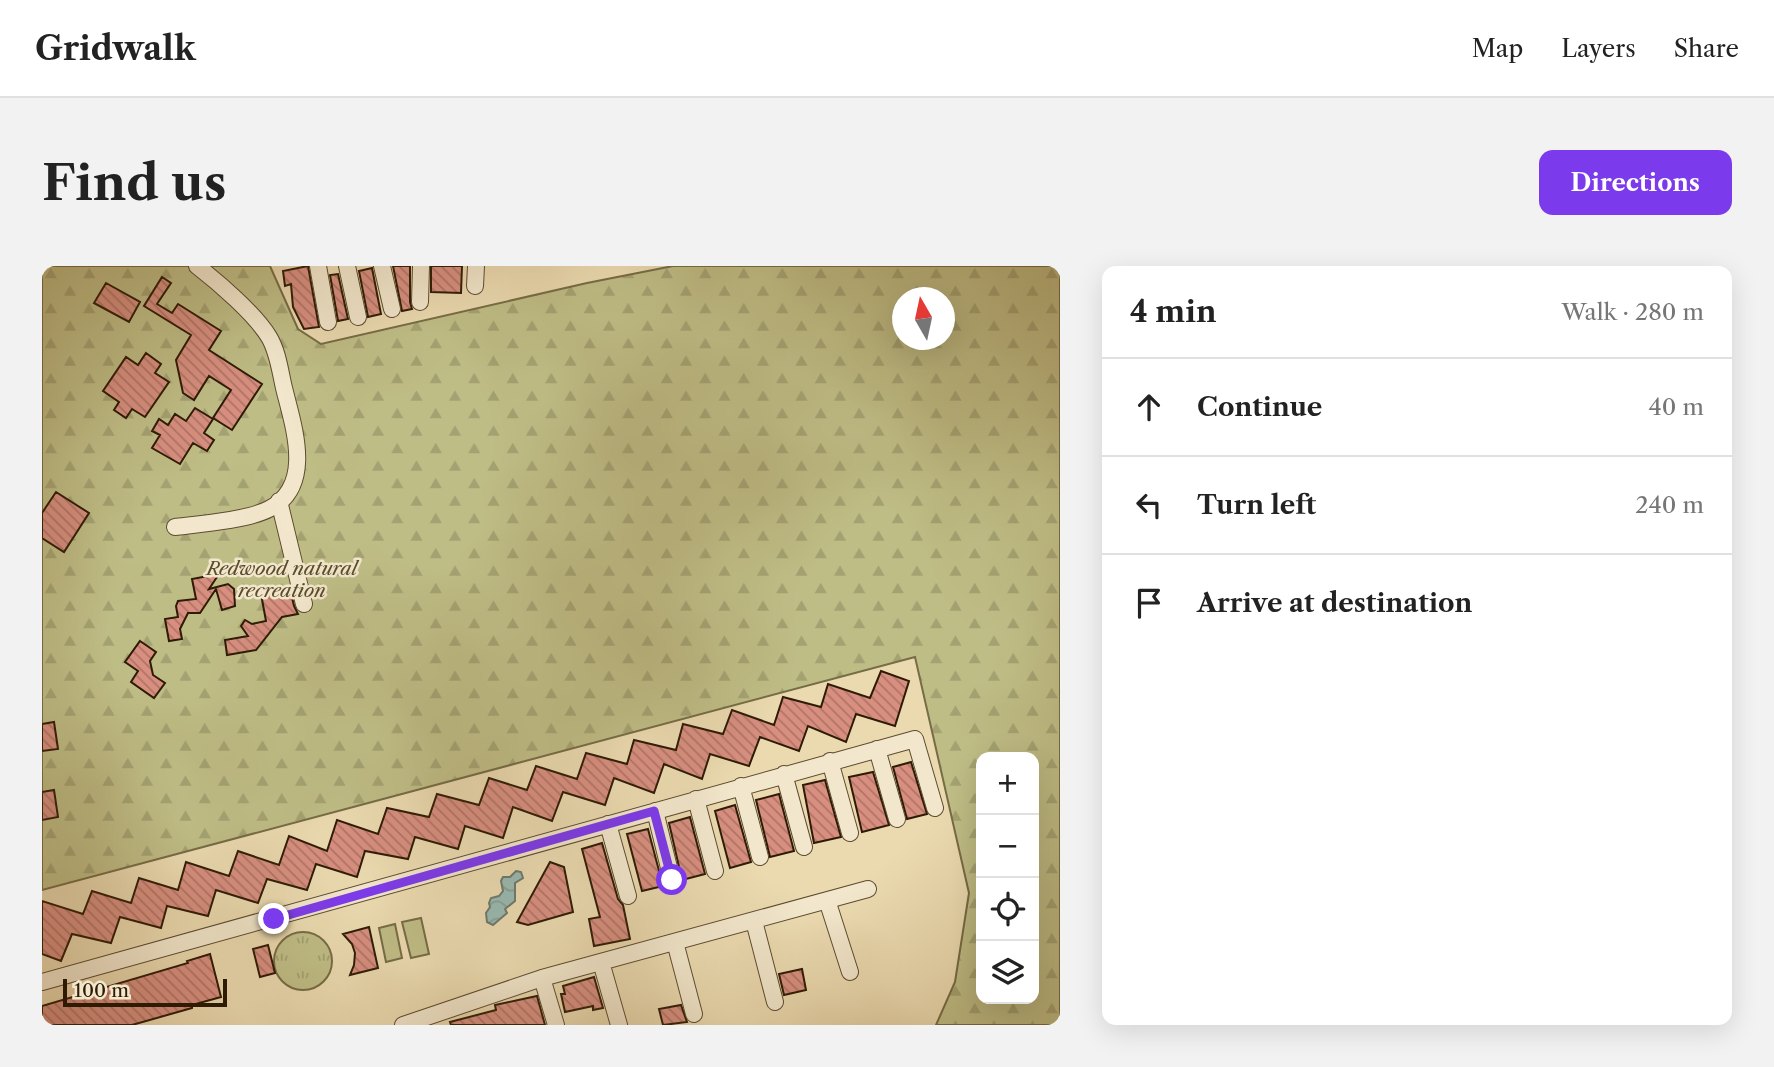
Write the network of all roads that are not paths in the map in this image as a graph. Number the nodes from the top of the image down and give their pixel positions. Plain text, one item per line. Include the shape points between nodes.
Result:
1 (197, 266) edge
2 (318, 266) edge
3 (347, 266) edge
4 (382, 266) edge
5 (421, 266) edge
6 (476, 266) edge
7 (475, 286) dead end
8 (420, 302) dead end
9 (392, 309) dead end
10 (358, 317) dead end
11 (328, 322) dead end
12 (279, 501) junction
13 (175, 527) dead end
14 (304, 604) dead end
15 (877, 749) junction
16 (830, 761) junction
17 (784, 774) junction
18 (741, 786) junction
19 (696, 799) junction
20 (935, 808) dead end
21 (654, 811) junction
22 (897, 819) dead end
23 (608, 824) junction
24 (850, 834) dead end
25 (804, 847) dead end
26 (760, 857) dead end
27 (715, 871) dead end
28 (672, 880) dead end
29 (869, 889) dead end
30 (628, 896) dead end
31 (827, 900) junction
32 (754, 921) junction
33 (675, 942) junction
34 (601, 962) junction
35 (850, 972) dead end
36 (542, 978) junction
37 (42, 982) edge
38 (775, 1002) dead end
39 (694, 1014) dead end
40 (434, 1020) edge
41 (403, 1025) edge
42 (555, 1025) edge
43 (619, 1025) edge

1 - 12 street via 242,306 274,348 298,452 292,486
2 - 11 street
3 - 10 street
4 - 9 street
5 - 8 street
6 - 7 street
12 - 13 street via 269,509 228,520
12 - 14 street
15 - 16 street
15 - 20 street via 915,739
15 - 22 street
16 - 17 street
16 - 24 street
17 - 18 street
17 - 25 street
18 - 19 street
18 - 26 street
19 - 21 street
19 - 27 street
21 - 23 street
21 - 28 street
23 - 30 street
23 - 37 street
29 - 31 street
31 - 32 street
31 - 35 street
32 - 33 street
32 - 38 street
33 - 34 street
33 - 39 street
34 - 36 street
34 - 43 street
36 - 40 street
36 - 42 street
40 - 41 street

